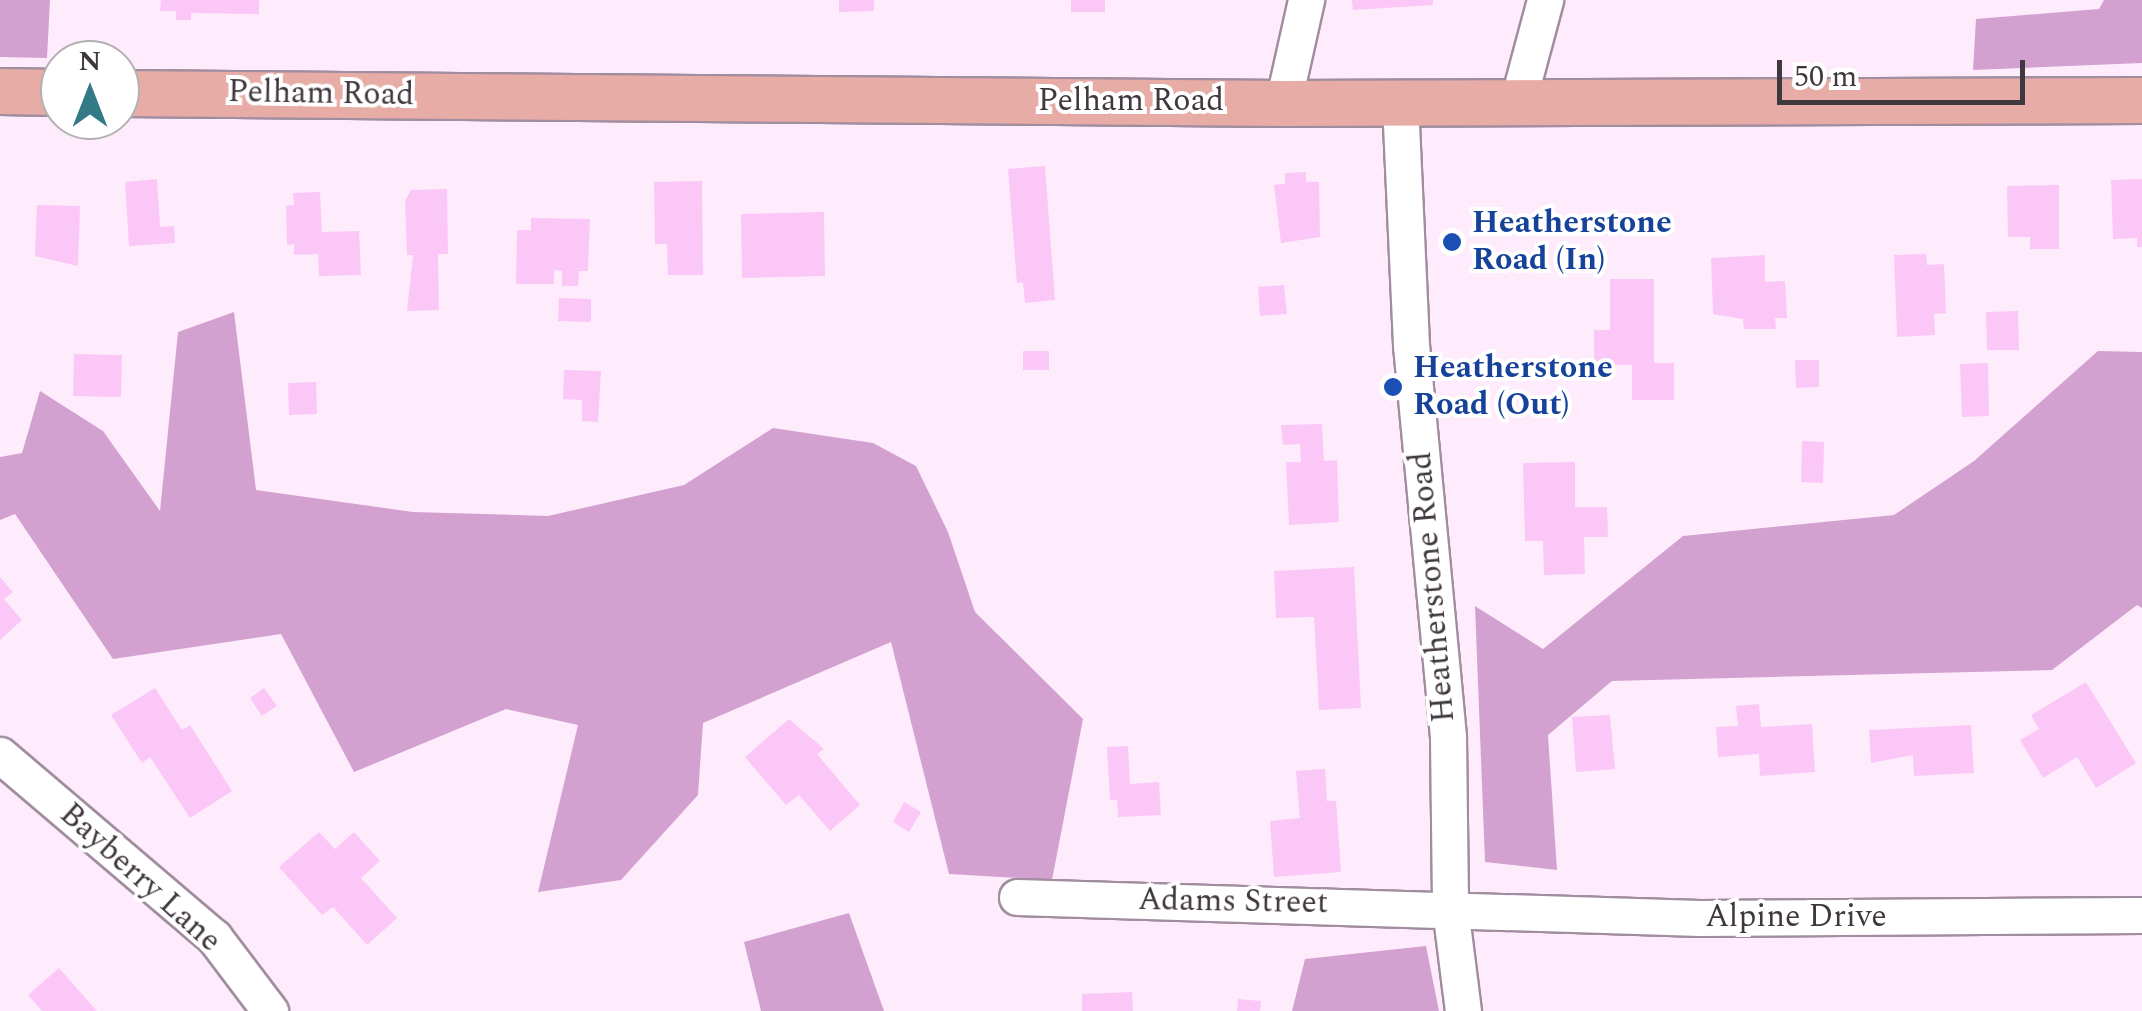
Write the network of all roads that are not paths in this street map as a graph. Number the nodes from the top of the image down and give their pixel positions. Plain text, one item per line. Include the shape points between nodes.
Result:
1 (1306, 0) edge
2 (1546, 0) edge
3 (0, 92) edge
4 (40, 92) edge
5 (140, 92) edge
6 (2142, 100) edge
7 (1518, 101) junction
8 (1400, 102) junction
9 (1284, 103) junction
10 (0, 754) edge
11 (1016, 897) dead end
12 (1450, 908) junction
13 (2142, 916) edge
14 (270, 1011) edge
15 (1463, 1011) edge

1 - 9 street
2 - 7 street
3 - 4 main road
5 - 9 main road, Pelham Road
6 - 7 main road, Pelham Road
7 - 8 main road, Pelham Road
8 - 9 main road, Pelham Road
8 - 12 street, Heatherstone Road via 1411,345 1448,738
10 - 14 street, Bayberry Lane via 214,937
11 - 12 street, Adams Street
12 - 13 street, Alpine Drive via 1744,918
12 - 15 street, Heatherstone Road

